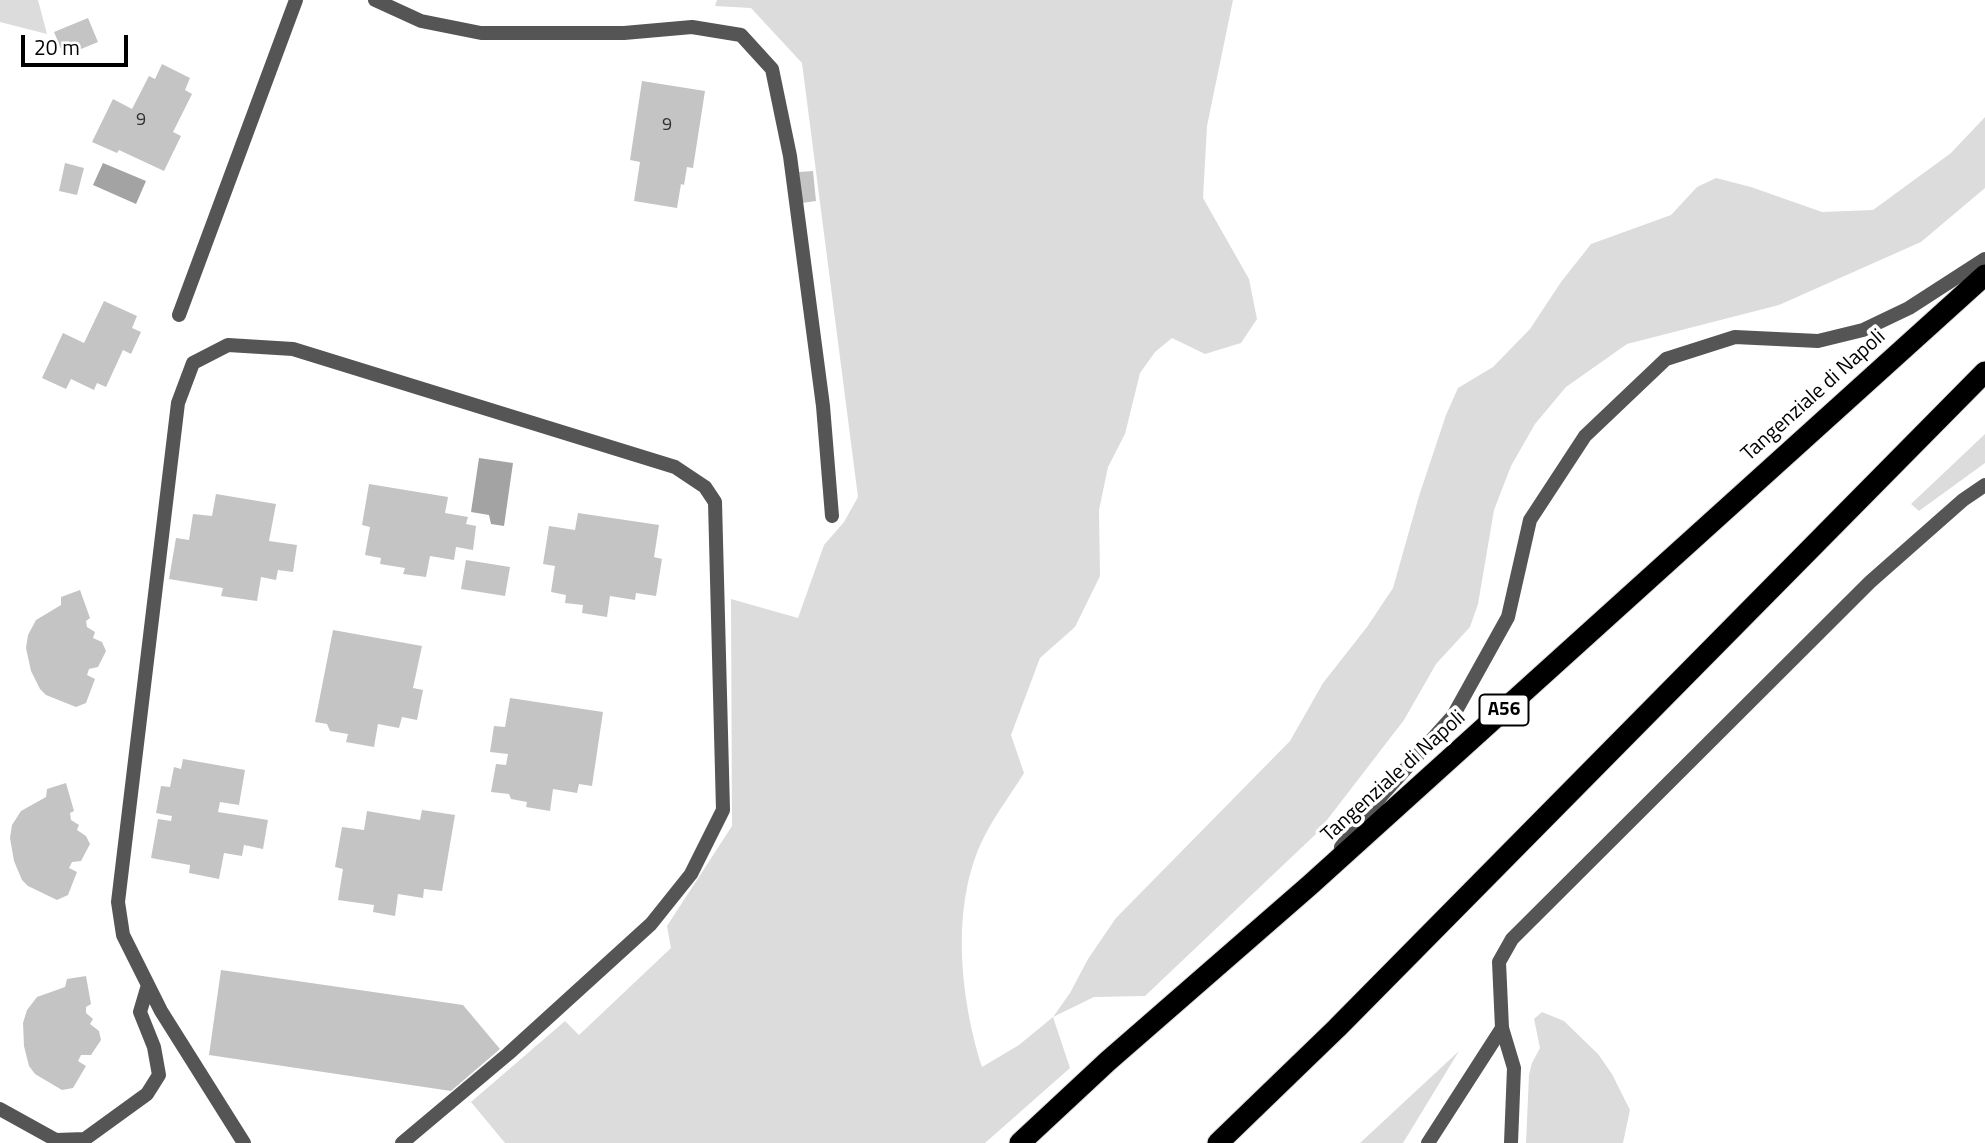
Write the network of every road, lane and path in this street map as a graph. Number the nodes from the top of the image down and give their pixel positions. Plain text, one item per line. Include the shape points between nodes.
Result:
1 (296, 0) edge
2 (376, 0) edge
3 (1985, 259) edge
4 (1985, 275) edge
5 (179, 316) dead end
6 (1985, 372) edge
7 (1985, 485) edge
8 (832, 516) dead end
9 (1310, 886) junction
10 (148, 985) junction
11 (1502, 1028) junction
12 (0, 1110) edge
13 (244, 1143) edge
14 (402, 1143) edge
15 (1020, 1143) edge
16 (1218, 1143) edge
17 (1427, 1143) edge
18 (1511, 1143) edge

1 - 5 street
2 - 8 street via 421,21 481,33 624,33 692,27 741,35 772,69 790,156 823,406
3 - 9 street via 1909,308 1863,330 1818,341 1735,337 1666,359 1585,436 1530,520 1507,617 1453,716 1382,794
4 - 9 highway, Tangenziale di Napoli / A56
6 - 16 highway
7 - 11 street via 1870,582 1512,939 1499,962
9 - 15 highway, Tangenziale di Napoli / A56
10 - 12 street via 140,1012 159,1074 147,1094 85,1139 56,1140
10 - 13 street
10 - 14 street via 123,936 118,902 178,403 193,363 228,345 293,349 675,467 705,487 715,502 723,810 691,874 652,925
11 - 17 street
11 - 18 street via 1514,1069

